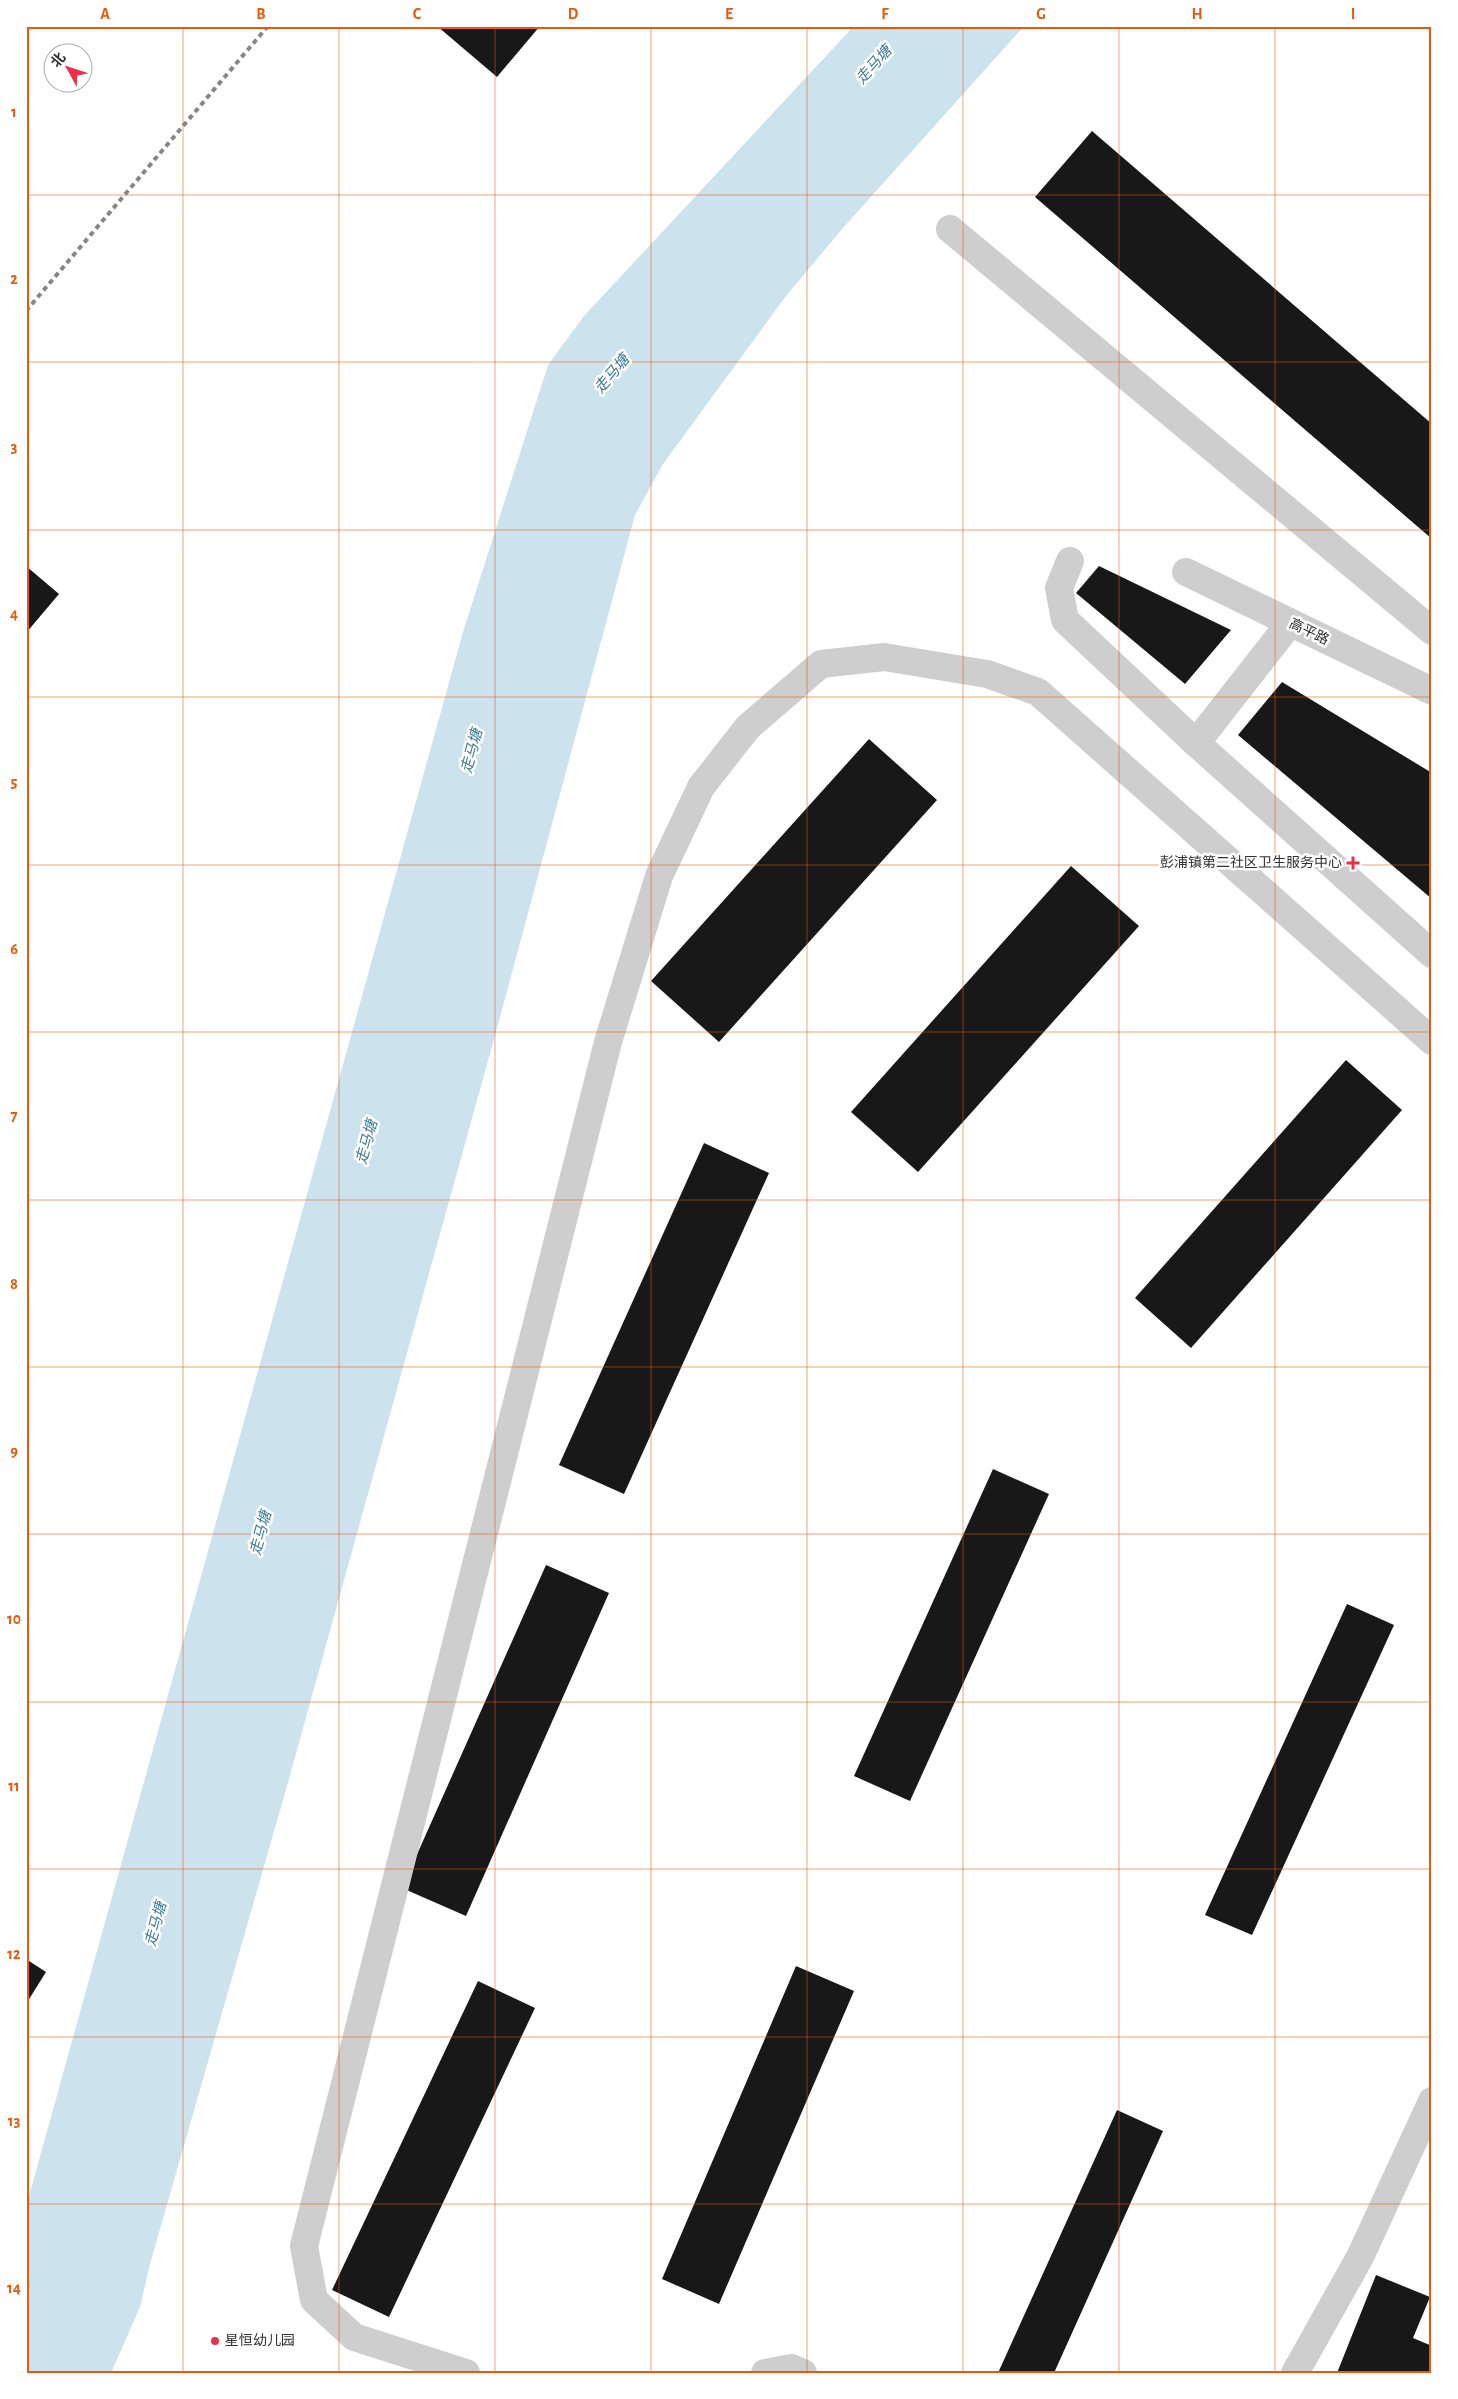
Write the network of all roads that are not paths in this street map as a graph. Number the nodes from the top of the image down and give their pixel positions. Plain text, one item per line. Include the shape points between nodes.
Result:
1 (950, 229) dead end
2 (1070, 561) dead end
3 (1186, 572) dead end
4 (1290, 623) junction
5 (1432, 631) edge
6 (1432, 691) edge
7 (1196, 743) junction
8 (1432, 954) edge
9 (1432, 1042) edge
10 (1432, 2101) edge
11 (466, 2373) edge
12 (765, 2373) edge
13 (803, 2373) edge
14 (1295, 2373) edge

1 - 5 street
2 - 7 street via 1059,588 1065,620
3 - 4 street, 高平路
4 - 6 street, 高平路
4 - 7 street
7 - 8 street
9 - 11 street via 1038,692 987,674 884,657 821,664 748,727 701,787 659,876 608,1042 304,2246 314,2300 354,2337
10 - 14 street via 1360,2257
12 - 13 street via 791,2368

